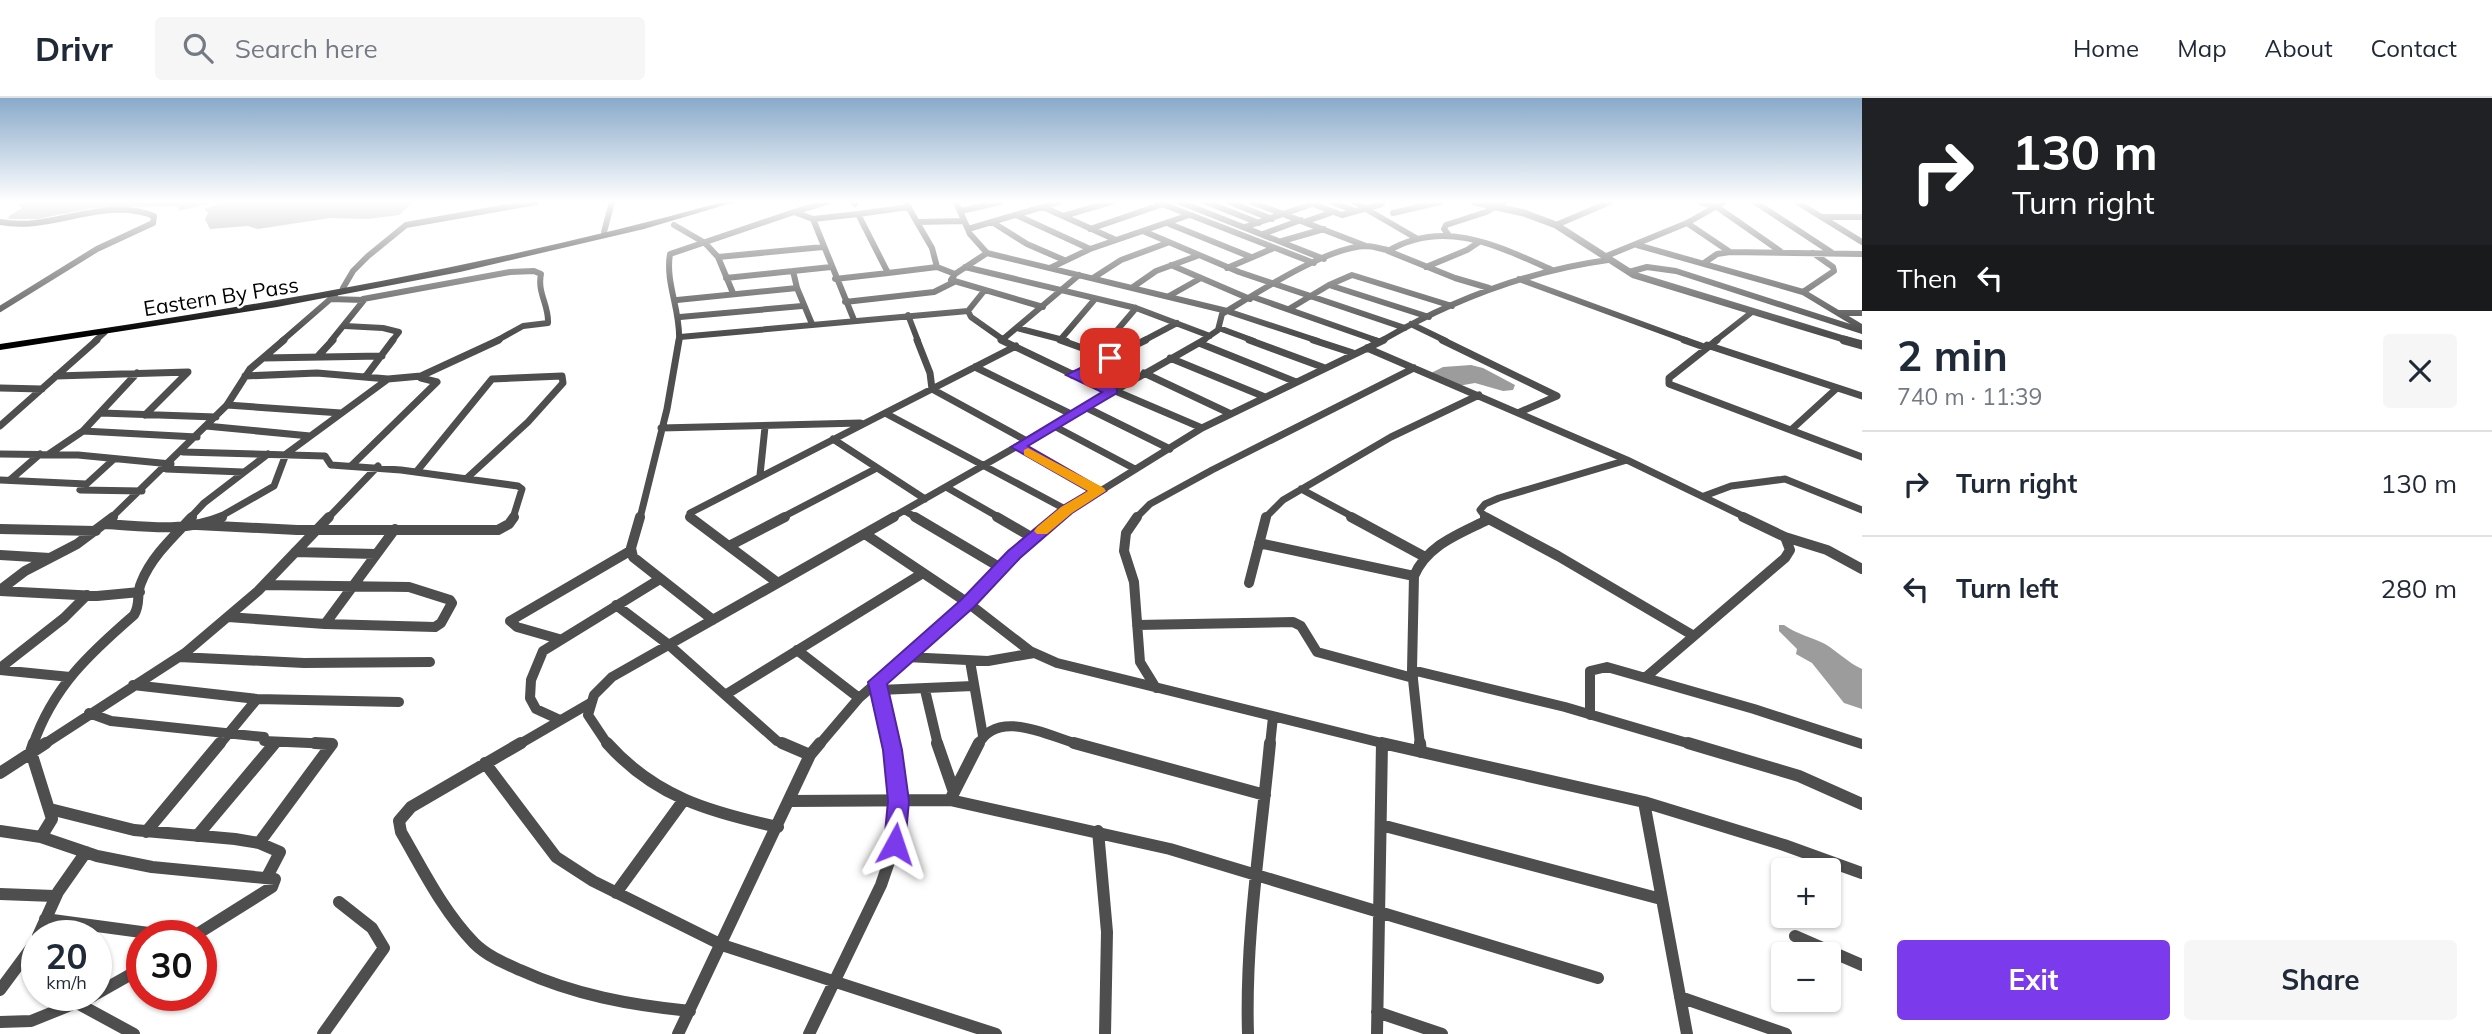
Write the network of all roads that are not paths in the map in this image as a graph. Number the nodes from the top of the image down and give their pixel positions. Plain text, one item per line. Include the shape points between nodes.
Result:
1 (104, 246) edge
2 (380, 246) edge
3 (549, 246) edge
4 (568, 246) edge
5 (696, 246) edge
6 (707, 246) edge
7 (875, 246) edge
8 (931, 246) edge
9 (981, 246) edge
10 (1031, 246) edge
11 (1083, 246) edge
12 (1099, 246) edge
13 (1160, 246) edge
14 (1173, 246) edge
15 (1223, 246) edge
16 (1269, 246) edge
17 (1294, 246) edge
18 (1366, 246) joint
19 (1398, 246) edge
20 (1471, 246) edge
21 (1489, 246) edge
22 (1589, 246) edge
23 (1637, 246) joint
24 (1722, 246) edge
25 (1772, 246) edge
26 (1821, 246) edge
27 (823, 247) joint
28 (1275, 248) junction
29 (1090, 249) junction
30 (1388, 250) junction
31 (1730, 251) junction
32 (1781, 252) junction
33 (1812, 252) junction
34 (987, 253) junction
35 (1832, 253) junction
36 (1862, 254) edge
37 (1197, 256) junction
38 (718, 257) junction
39 (1251, 257) junction
40 (1324, 258) junction
41 (1606, 258) junction
42 (1064, 260) junction
43 (1314, 263) junction
44 (1704, 263) junction
45 (1171, 265) junction
46 (831, 267) junction
47 (965, 267) junction
48 (1426, 267) junction
49 (937, 268) junction
50 (1050, 268) junction
51 (1227, 268) junction
52 (1552, 270) junction
53 (793, 271) junction
54 (888, 272) junction
55 (1629, 272) junction
56 (955, 274) junction
57 (1079, 275) junction
58 (726, 278) junction
59 (1093, 278) junction
60 (1201, 278) junction
61 (835, 279) junction
62 (1519, 279) junction
63 (954, 282) junction
64 (1272, 285) junction
65 (1329, 285) junction
66 (1133, 287) junction
67 (797, 288) junction
68 (1489, 288) junction
69 (984, 291) junction
70 (1060, 291) junction
71 (1803, 292) junction
72 (733, 293) junction
73 (336, 294) junction
74 (1743, 294) junction
75 (1169, 296) junction
76 (1309, 297) junction
77 (1251, 298) junction
78 (363, 299) junction
79 (1095, 299) junction
80 (677, 300) junction
81 (845, 302) junction
82 (1724, 304) junction
83 (802, 306) junction
84 (1452, 306) junction
85 (1043, 307) junction
86 (0, 309) edge
87 (1136, 309) junction
88 (1289, 309) junction
89 (968, 311) junction
90 (1227, 311) junction
91 (1752, 312) junction
92 (1838, 313) junction
93 (1862, 313) edge
94 (908, 316) junction
95 (680, 317) junction
96 (1429, 317) junction
97 (854, 320) junction
98 (1177, 323) junction
99 (812, 324) junction
100 (345, 326) junction
101 (1408, 326) junction
102 (1017, 328) junction
103 (1219, 328) junction
104 (1862, 330) edge
105 (105, 332) junction
106 (1210, 336) junction
107 (680, 337) junction
108 (1061, 339) junction
109 (1002, 340) junction
110 (1380, 342) junction
111 (1199, 343) junction
112 (0, 345) edge
113 (1862, 345) edge
114 (1016, 346) junction
115 (1706, 346) junction
116 (1367, 348) junction
117 (1098, 353) junction
118 (1353, 354) junction
119 (319, 355) junction
120 (382, 356) junction
121 (263, 358) junction
122 (1110, 358) junction
123 (1170, 358) junction
124 (975, 367) junction
125 (1325, 368) junction
126 (1414, 368) junction
127 (137, 373) junction
128 (1144, 373) junction
129 (1072, 375) junction
130 (56, 376) junction
131 (245, 376) junction
132 (366, 376) junction
133 (418, 377) junction
134 (388, 379) junction
135 (1296, 382) junction
136 (0, 388) edge
137 (1837, 388) junction
138 (41, 389) junction
139 (932, 389) junction
140 (1113, 390) junction
141 (1479, 395) junction
142 (1862, 396) edge
143 (1265, 397) junction
144 (227, 405) junction
145 (1087, 408) junction
146 (1520, 412) junction
147 (101, 413) junction
148 (341, 413) junction
149 (885, 413) junction
150 (1231, 414) junction
151 (145, 415) junction
152 (1073, 415) junction
153 (216, 417) junction
154 (862, 423) junction
155 (1, 424) edge
156 (206, 426) junction
157 (1054, 426) junction
158 (765, 427) junction
159 (661, 428) junction
160 (1202, 428) junction
161 (1791, 430) junction
162 (83, 431) junction
163 (310, 436) junction
164 (197, 437) junction
165 (833, 439) junction
166 (1027, 441) junction
167 (1018, 447) junction
168 (1170, 449) junction
169 (183, 452) junction
170 (0, 454) edge
171 (45, 454) junction
172 (268, 454) junction
173 (286, 454) junction
174 (1862, 457) edge
175 (114, 459) junction
176 (1627, 460) junction
177 (984, 465) junction
178 (168, 466) junction
179 (351, 466) junction
180 (378, 466) junction
181 (877, 468) junction
182 (1135, 469) junction
183 (417, 471) junction
184 (243, 472) junction
185 (760, 475) junction
186 (467, 478) junction
187 (0, 480) edge
188 (10, 480) junction
189 (86, 484) junction
190 (946, 487) junction
191 (1301, 489) junction
192 (142, 491) junction
193 (1098, 491) junction
194 (1704, 496) junction
195 (925, 499) junction
196 (1066, 510) junction
197 (1862, 510) edge
198 (905, 511) junction
199 (1487, 520) junction
200 (104, 524) junction
201 (197, 525) junction
202 (181, 527) junction
203 (0, 529) edge
204 (316, 530) junction
205 (395, 530) junction
206 (96, 531) junction
207 (865, 534) junction
208 (1785, 537) junction
209 (1033, 538) junction
210 (1259, 543) junction
211 (729, 545) junction
212 (630, 551) junction
213 (295, 552) junction
214 (376, 554) junction
215 (0, 555) edge
216 (1425, 557) junction
217 (52, 558) junction
218 (1001, 568) junction
219 (1862, 569) edge
220 (923, 573) junction
221 (1414, 576) junction
222 (660, 579) junction
223 (778, 583) junction
224 (1249, 583) dead end
225 (264, 585) junction
226 (352, 587) junction
227 (0, 591) edge
228 (140, 592) junction
229 (87, 595) junction
230 (968, 603) junction
231 (616, 605) junction
232 (228, 617) junction
233 (713, 620) junction
234 (325, 624) junction
235 (1137, 625) junction
236 (1694, 636) junction
237 (559, 639) junction
238 (669, 645) junction
239 (797, 650) junction
240 (1034, 653) junction
241 (179, 657) junction
242 (906, 657) junction
243 (970, 661) junction
244 (430, 662) dead end
245 (0, 669) edge
246 (1413, 674) junction
247 (70, 677) junction
248 (1646, 677) junction
249 (133, 685) junction
250 (878, 686) junction
251 (973, 686) junction
252 (1156, 688) junction
253 (925, 691) junction
254 (724, 695) junction
255 (859, 698) junction
256 (257, 699) junction
257 (399, 702) dead end
258 (592, 702) junction
259 (89, 713) junction
260 (1590, 715) junction
261 (1273, 717) junction
262 (560, 720) junction
263 (230, 732) junction
264 (983, 736) junction
265 (276, 742) junction
266 (1382, 743) junction
267 (1862, 744) edge
268 (31, 752) junction
269 (1421, 752) junction
270 (810, 755) junction
271 (485, 763) junction
272 (0, 773) edge
273 (1265, 795) junction
274 (952, 796) junction
275 (684, 801) junction
276 (790, 801) junction
277 (898, 801) junction
278 (1644, 802) junction
279 (1862, 804) edge
280 (50, 809) junction
281 (1381, 825) junction
282 (778, 827) junction
283 (0, 831) edge
284 (1098, 831) junction
285 (146, 832) junction
286 (197, 836) junction
287 (41, 837) junction
288 (259, 843) junction
289 (86, 852) junction
290 (1862, 873) edge
291 (267, 877) junction
292 (1258, 877) junction
293 (617, 893) junction
294 (0, 894) edge
295 (54, 896) junction
296 (1661, 899) junction
297 (339, 902) dead end
298 (1379, 912) junction
299 (45, 919) joint
300 (217, 922) edge
301 (126, 930) edge
302 (1795, 936) dead end
303 (722, 945) junction
304 (21, 960) edge
305 (1862, 965) edge
306 (1598, 978) dead end
307 (834, 981) junction
308 (2, 985) edge
309 (1680, 996) junction
310 (57, 1011) edge
311 (92, 1011) edge
312 (690, 1011) junction
313 (1377, 1012) junction
314 (0, 1022) edge
315 (134, 1034) edge
316 (323, 1034) edge
317 (678, 1034) edge
318 (808, 1034) edge
319 (996, 1034) edge
320 (1105, 1034) edge
321 (1248, 1034) edge
322 (1377, 1034) edge
323 (1443, 1034) edge
324 (1687, 1034) edge
325 (1786, 1034) edge

1 - 86 street
2 - 73 street
3 - 73 main road, Eastern By Pass
4 - 73 main road, Eastern By Pass
5 - 80 street via 670,254 670,282
6 - 38 street
7 - 54 street
8 - 49 street
9 - 34 street
10 - 42 street
11 - 29 street
12 - 29 street
13 - 59 street via 1121,260
14 - 37 street
15 - 39 street
16 - 28 street
17 - 40 street
18 - 30 street
18 - 40 street
19 - 30 street
20 - 48 street
21 - 52 street
22 - 41 street
23 - 41 street
23 - 44 street
24 - 31 street
25 - 32 street
26 - 35 street
27 - 38 street
27 - 46 street
28 - 39 street
28 - 43 street
29 - 42 street
30 - 48 street
31 - 32 street
31 - 44 street
32 - 33 street
33 - 35 street
33 - 71 street via 1834,271
34 - 47 street
34 - 50 street
35 - 36 street
37 - 45 street
37 - 51 street
38 - 58 street
39 - 51 street
40 - 43 street
41 - 52 street
41 - 55 street
42 - 50 street
43 - 64 street
44 - 71 street
45 - 60 street
45 - 66 street via 1145,276
46 - 53 street
46 - 61 street
47 - 56 street
47 - 70 street
48 - 68 street
49 - 54 street
49 - 56 street
50 - 57 street
51 - 64 street
52 - 62 street
53 - 58 street
53 - 67 street
54 - 61 street
55 - 74 street via 1647,267 1670,270
55 - 82 street
56 - 63 street
57 - 59 street
57 - 70 street
58 - 72 street
59 - 66 street
60 - 75 street
60 - 77 street
61 - 81 street
62 - 68 street
62 - 115 street
63 - 69 street
63 - 81 street via 934,292
64 - 76 street
64 - 77 street
65 - 76 street
65 - 84 street via 1346,275 1358,276
65 - 96 street
66 - 75 street
67 - 72 street
67 - 83 street
68 - 84 street
69 - 85 street
69 - 89 street
70 - 79 street
70 - 85 street
71 - 92 street
72 - 80 street
73 - 78 street
73 - 105 main road, Eastern By Pass
73 - 112 main road, Eastern By Pass
73 - 121 street
74 - 82 street
74 - 104 street
75 - 90 street
76 - 88 street
76 - 101 street
77 - 88 street
77 - 90 street
78 - 100 street
78 - 133 street via 498,274 541,274 538,293 549,314 548,323 523,326
79 - 87 street
79 - 108 street
80 - 95 street
81 - 97 street
82 - 91 street
83 - 95 street
83 - 99 street
84 - 96 street
85 - 102 street
87 - 98 street
87 - 117 street
88 - 110 street
89 - 94 street
89 - 109 street
90 - 103 street via 1221,315
90 - 118 street
91 - 113 street
91 - 115 street
92 - 93 street
92 - 104 street
94 - 97 street
94 - 139 street
95 - 107 street
96 - 101 street
97 - 99 street
98 - 106 street
98 - 122 street
99 - 107 street
100 - 119 street
100 - 120 street via 399,332
101 - 110 street
101 - 146 street via 1557,396
102 - 108 street
102 - 109 street
103 - 106 street
103 - 125 street
105 - 112 main road, Eastern By Pass
105 - 130 street
106 - 111 street
107 - 159 street
108 - 117 street
109 - 114 street
110 - 116 street
111 - 123 street
111 - 135 street
114 - 124 street
114 - 129 street
115 - 137 street
115 - 161 street via 1669,378 1669,384
116 - 118 street
116 - 126 street
117 - 122 street
118 - 125 street
119 - 120 street
119 - 121 street
120 - 132 street
121 - 131 street
122 - 129 street
123 - 128 street
123 - 143 street
124 - 139 street
124 - 152 street
125 - 135 street
126 - 141 street
126 - 235 street via 1150,504 1132,522 1124,551 1134,582
127 - 130 street
127 - 147 street
127 - 151 street via 188,372
128 - 140 street
128 - 150 street
129 - 140 street
130 - 138 street
131 - 132 street
131 - 144 street
132 - 134 street
133 - 134 street
133 - 179 street via 437,382
134 - 148 street
135 - 143 street
136 - 138 street
137 - 142 street
137 - 161 street
138 - 155 street
139 - 149 street
139 - 166 street
140 - 145 street
140 - 160 street
141 - 146 street
141 - 191 street
143 - 150 street
144 - 148 street
144 - 153 street
145 - 152 street
145 - 168 street
146 - 176 street
147 - 151 street
147 - 162 street
148 - 163 street
149 - 154 street
149 - 177 street
150 - 160 street
151 - 153 street
152 - 157 street
153 - 156 street
154 - 158 street
154 - 165 street
156 - 163 street
156 - 164 street
157 - 166 street
157 - 182 street
158 - 159 street
158 - 185 street
159 - 212 street
160 - 168 street
161 - 174 street
162 - 164 street
162 - 171 street
163 - 173 street
164 - 169 street
165 - 181 street
165 - 185 street
166 - 167 street
167 - 177 street
167 - 193 street
168 - 182 street
169 - 172 street
169 - 178 street
170 - 171 street
171 - 175 street
171 - 188 street
172 - 173 street
172 - 184 street
173 - 179 street via 325,456 331,466
173 - 201 street via 274,486
175 - 178 street
175 - 189 street
176 - 194 street
176 - 199 street via 1485,504 1480,510
177 - 190 street
177 - 196 street
178 - 184 street
178 - 192 street
179 - 180 street
180 - 183 street
180 - 204 street
181 - 195 street
181 - 211 street
182 - 193 street
183 - 186 street
183 - 186 street via 492,379 562,376 563,383 542,407
184 - 202 street
185 - 211 street via 690,513
186 - 205 street via 522,489 508,527
187 - 188 street
188 - 189 street
189 - 192 street via 80,490
190 - 195 street
190 - 209 street
191 - 210 street via 1266,516
191 - 216 street
192 - 200 street
193 - 196 street
194 - 197 street via 1731,486 1785,479
194 - 208 street
195 - 198 street
196 - 209 street
198 - 207 street
198 - 218 street
199 - 216 street
199 - 236 street
200 - 202 street
200 - 206 street
201 - 202 street
201 - 204 street
202 - 228 street via 153,560
203 - 206 street
204 - 205 street
204 - 213 street
205 - 214 street
206 - 217 street
207 - 220 street
207 - 223 street
208 - 219 street via 1827,550
208 - 236 street via 1790,550 1785,558
209 - 218 street
210 - 221 street
210 - 224 street
211 - 223 street
212 - 222 street
212 - 237 street via 510,621
213 - 214 street
213 - 225 street
214 - 226 street
215 - 217 street
216 - 221 street
217 - 227 street
218 - 230 street
220 - 230 street
220 - 239 street
221 - 246 street
222 - 231 street
222 - 233 street
223 - 233 street
225 - 226 street
225 - 232 street
226 - 234 street
226 - 234 street via 410,587 452,603 435,627
227 - 229 street
228 - 229 street
228 - 247 street via 134,615
229 - 245 street
230 - 240 street
230 - 242 street
231 - 237 street
231 - 238 street
232 - 234 street
232 - 241 street
233 - 238 street
235 - 246 street via 1293,622 1301,626 1317,652
235 - 252 street via 1140,662
236 - 248 street
237 - 262 street via 540,656 530,698 536,709
238 - 254 street
238 - 258 street via 612,677
239 - 254 street
239 - 255 street
240 - 243 street
240 - 252 street
241 - 244 street via 304,663
241 - 249 street
242 - 243 street
242 - 250 street
243 - 251 street
245 - 247 street
246 - 260 street
246 - 269 street
247 - 268 street via 43,717
248 - 260 street via 1607,667 1590,671
248 - 267 street
249 - 256 street
249 - 259 street
250 - 253 street
250 - 255 street
250 - 277 street
251 - 253 street
251 - 264 street
252 - 261 street
253 - 274 street
254 - 270 street via 777,741
255 - 270 street
256 - 257 street
256 - 263 street
258 - 262 street
258 - 275 street via 587,715 615,757
259 - 263 street via 111,721
259 - 268 street
260 - 279 street via 1799,776
261 - 266 street
261 - 273 street
262 - 271 street
263 - 265 street
263 - 285 street
264 - 273 street via 992,729 1017,724
264 - 274 street
265 - 286 street
265 - 288 street via 332,744
266 - 269 street
266 - 281 street
268 - 272 street
268 - 280 street
269 - 278 street
270 - 276 street
271 - 293 street via 556,857
271 - 312 street via 411,807 399,821 444,904 474,944 554,986 591,999
273 - 292 street
274 - 277 street
274 - 284 street
275 - 282 street via 720,815
275 - 293 street
276 - 277 street
276 - 282 street
277 - 307 street via 891,861
278 - 290 street
278 - 296 street
280 - 285 street
280 - 287 street via 52,819
281 - 296 street
281 - 298 street
282 - 303 street
283 - 287 street
284 - 292 street
284 - 320 street via 1110,968
285 - 286 street
286 - 288 street
287 - 289 street
288 - 291 street via 280,852
289 - 291 street via 152,867
289 - 295 street
291 - 300 street via 276,881 272,887
292 - 298 street
292 - 321 street
293 - 303 street
294 - 295 street
295 - 299 street
296 - 309 street
297 - 316 street via 359,916 384,948
298 - 306 street
298 - 313 street
299 - 301 street
302 - 305 street
303 - 307 street
303 - 312 street
304 - 308 street
307 - 318 street
307 - 319 street
309 - 324 street
309 - 325 street
310 - 314 street via 31,1021
311 - 315 street
312 - 317 street
313 - 322 street
313 - 323 street

